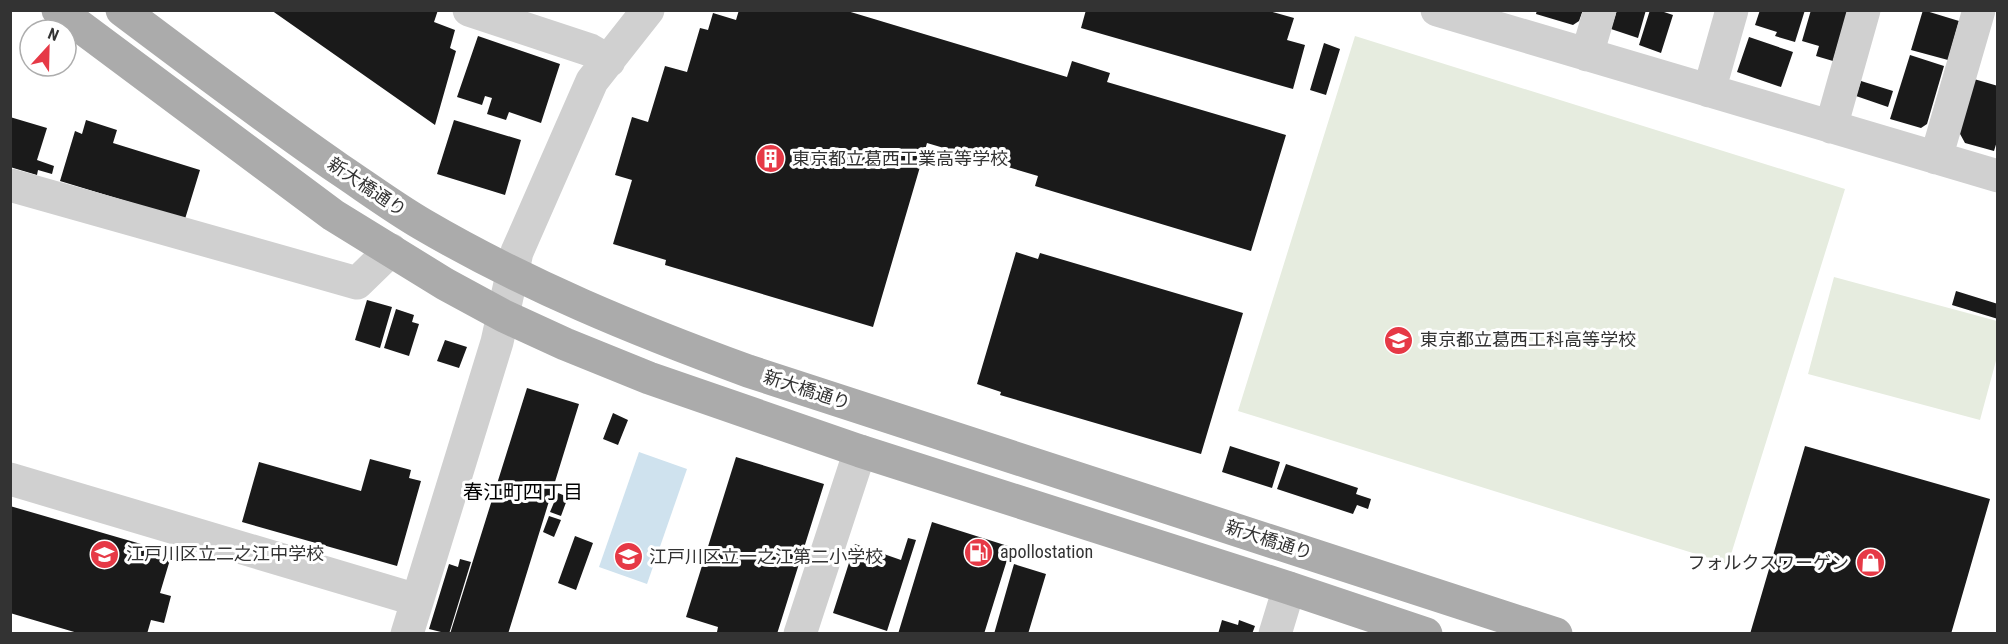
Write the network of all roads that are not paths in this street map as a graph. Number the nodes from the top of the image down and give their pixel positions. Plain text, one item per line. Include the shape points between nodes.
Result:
1 (58, 10) edge
2 (123, 10) edge
3 (469, 10) edge
4 (648, 10) edge
5 (1600, 10) edge
6 (1732, 10) edge
7 (1864, 10) edge
8 (1979, 10) edge
9 (1442, 11) edge
10 (1587, 55) junction
11 (609, 61) junction
12 (1709, 91) junction
13 (1831, 127) junction
14 (1936, 158) junction
15 (1998, 176) edge
16 (10, 185) edge
17 (391, 250) junction
18 (513, 273) junction
19 (504, 316) junction
20 (860, 451) junction
21 (10, 479) edge
22 (1289, 588) junction
23 (417, 600) junction
24 (407, 633) edge
25 (800, 633) edge
26 (1275, 633) edge
27 (1426, 633) edge
28 (1556, 633) edge

1 - 17 main road via 333,215
2 - 18 main road, 新大橋通り via 356,180 421,223
3 - 11 street via 590,50
4 - 11 street
5 - 10 street
6 - 12 street
7 - 13 street
8 - 14 street
9 - 10 street
10 - 12 street
11 - 18 street via 592,81 517,252
12 - 13 street
13 - 14 street
14 - 15 street
16 - 17 street via 357,283
17 - 19 main road
18 - 19 street
18 - 28 main road, 新大橋通り via 576,304 748,371
19 - 20 main road via 649,378
19 - 23 street
20 - 22 main road
20 - 25 street
21 - 23 street
22 - 26 street
22 - 27 main road
23 - 24 street

